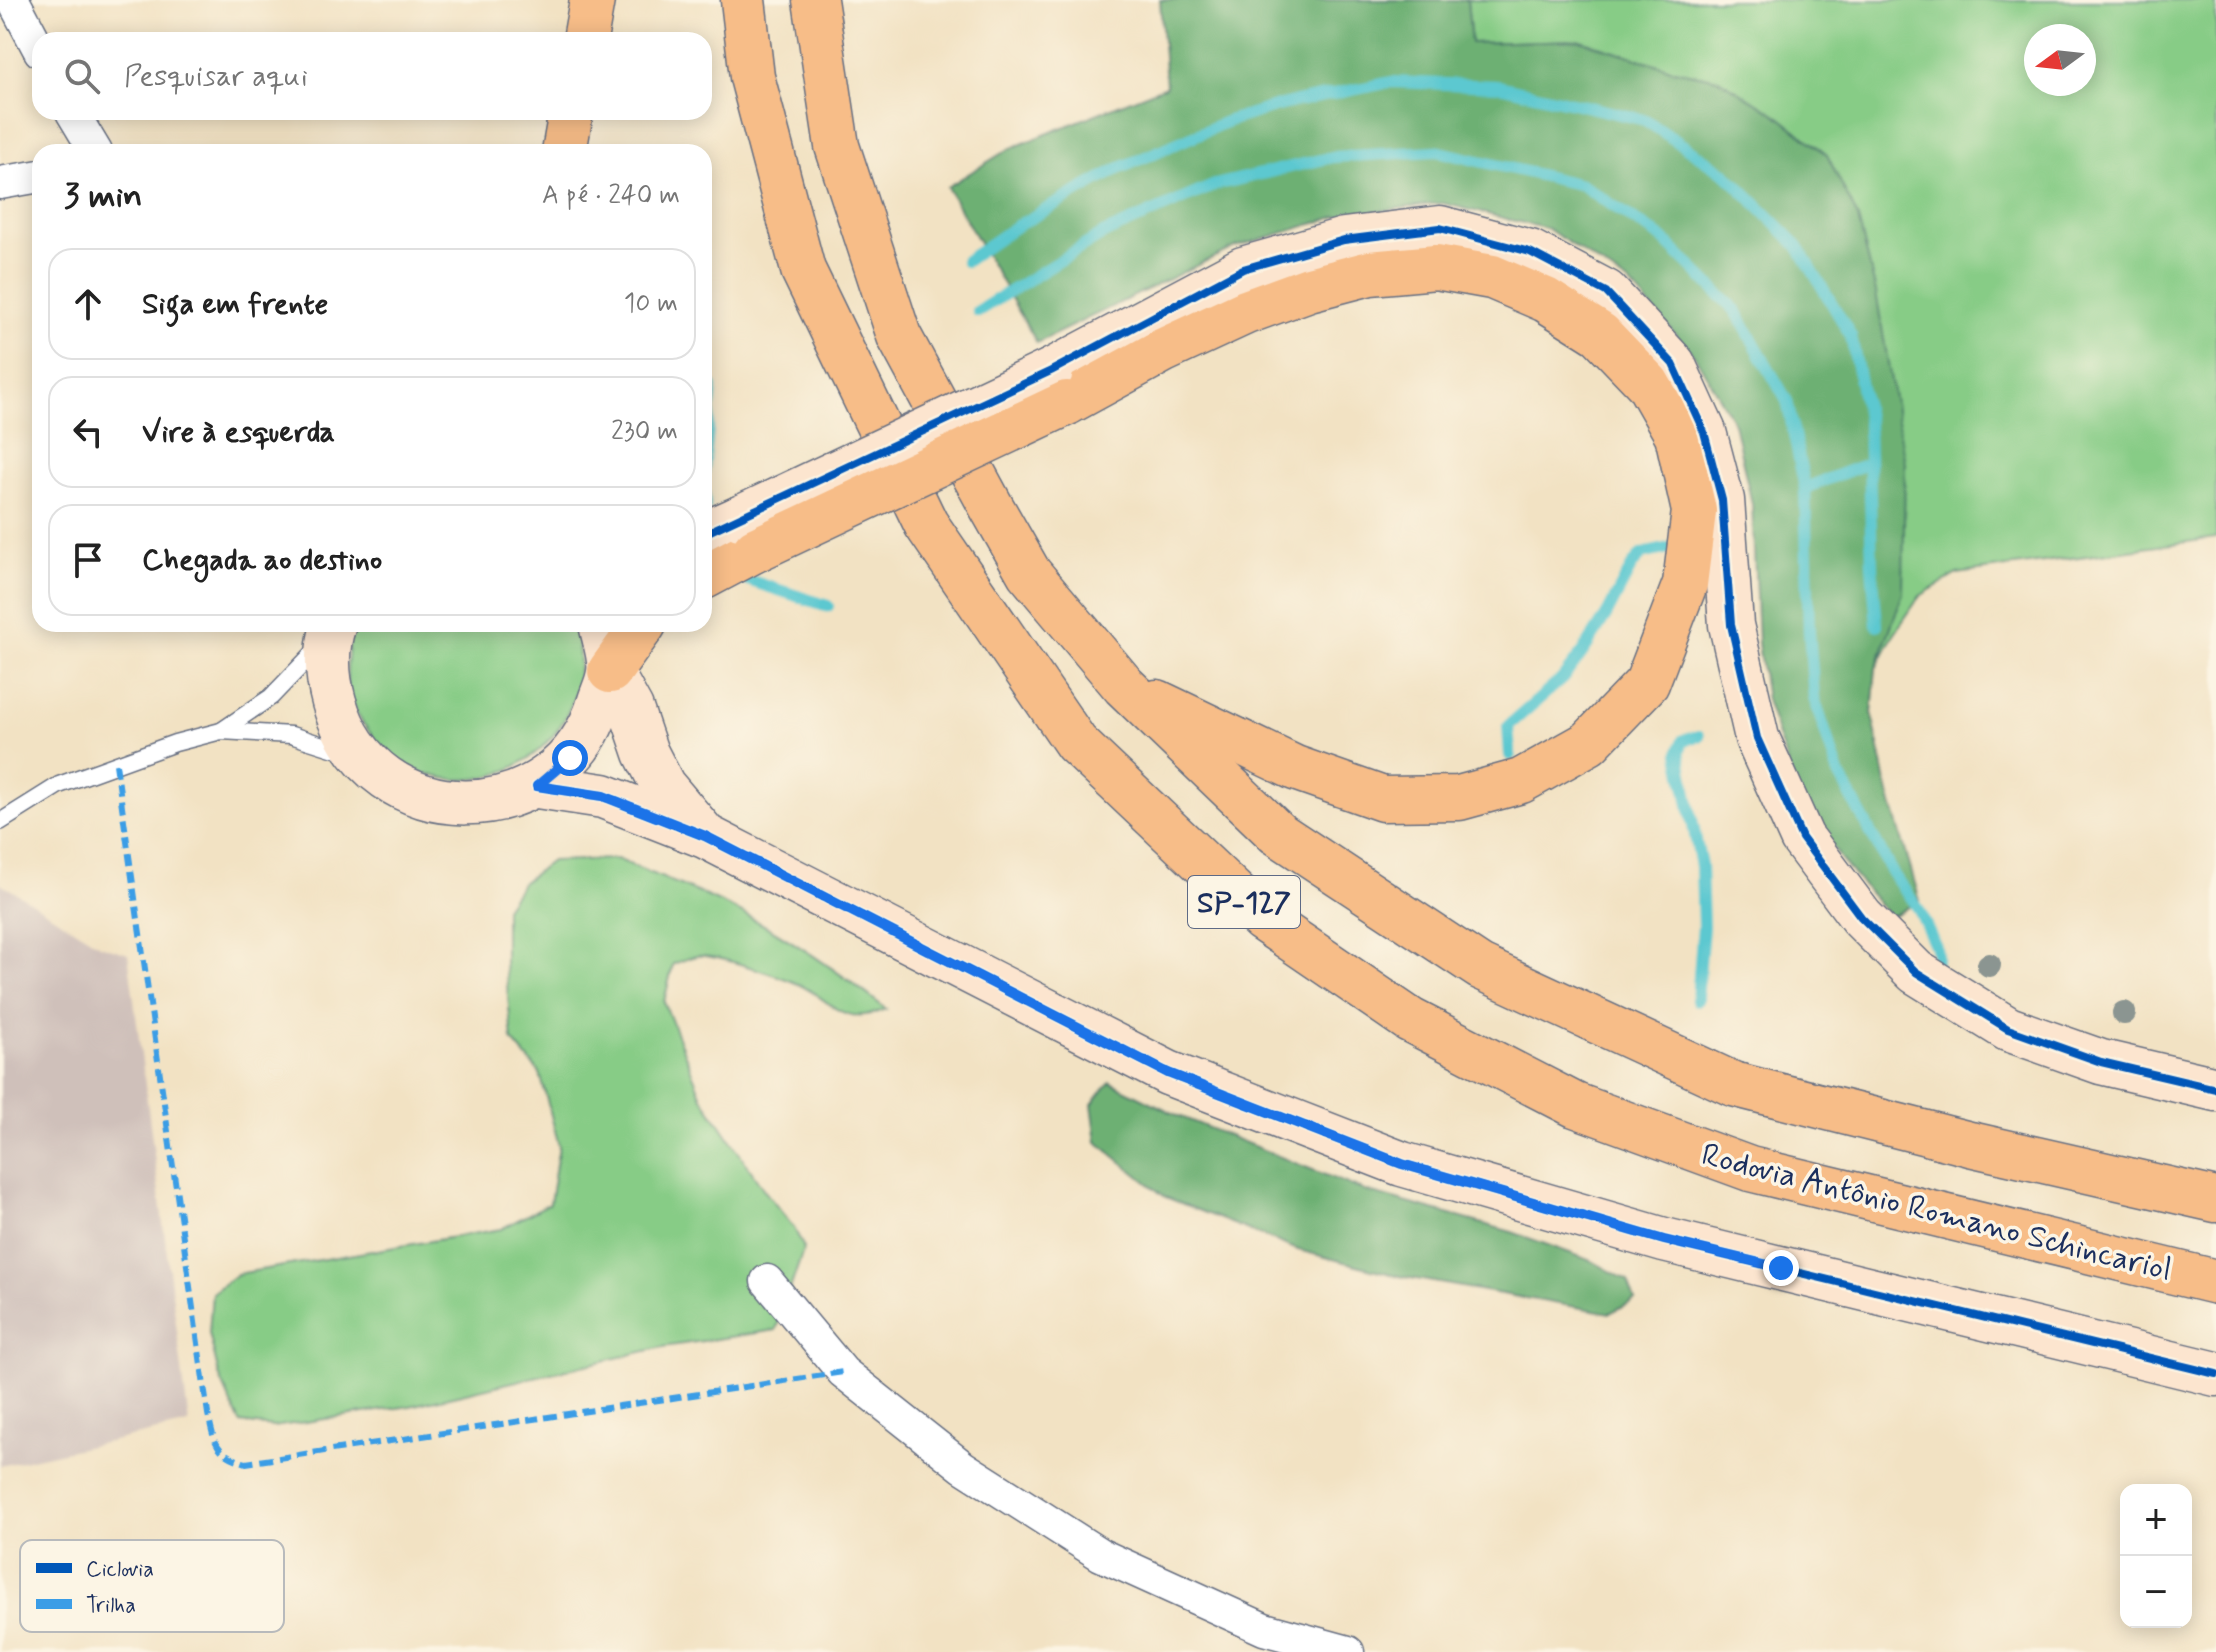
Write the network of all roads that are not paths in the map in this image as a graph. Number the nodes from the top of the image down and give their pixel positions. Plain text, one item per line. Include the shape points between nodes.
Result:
1 (13, 0) edge
2 (592, 0) edge
3 (743, 0) edge
4 (815, 0) edge
5 (586, 32) edge
6 (32, 36) edge
7 (77, 120) edge
8 (570, 120) edge
9 (91, 144) edge
10 (565, 144) edge
11 (32, 177) edge
12 (0, 183) edge
13 (1059, 387) junction
14 (733, 534) edge
15 (712, 565) edge
16 (330, 632) edge
17 (332, 632) edge
18 (603, 632) edge
19 (638, 632) edge
20 (610, 671) junction
21 (1124, 686) junction
22 (221, 731) junction
23 (364, 758) junction
24 (537, 786) junction
25 (0, 822) edge
26 (705, 836) junction
27 (2216, 1089) edge
28 (2216, 1200) edge
29 (767, 1281) dead end
30 (2216, 1282) edge
31 (2216, 1374) edge
32 (1348, 1652) edge

1 - 6 street
2 - 5 highway
3 - 30 highway, Rodovia Antônio Romano Schincariol / SP-127 via 752,77 803,270 926,524 1076,743 1262,919 1410,1020 1575,1105 1750,1169
4 - 21 highway, SP-127 via 837,146 899,336 1029,573
7 - 9 street
8 - 10 highway
11 - 12 street
13 - 14 highway, bridge
13 - 21 highway via 1164,350 1246,312 1370,273 1436,267 1492,277 1546,300 1600,334 1648,384 1677,435 1694,511 1685,584 1647,683 1589,743 1521,781 1459,798 1383,799 1295,768
13 - 27 street via 1243,269 1344,240 1440,228 1530,252 1606,292 1673,364 1704,432 1722,500 1731,625 1757,738 1802,838 1861,917 1916,972 2008,1029 2101,1062
14 - 15 highway
16 - 22 lane via 271,697
17 - 23 street via 328,680 340,722
18 - 20 street
19 - 20 highway
20 - 24 street via 594,721 570,758
20 - 26 street via 663,786
21 - 28 highway, SP-127 via 1277,833 1480,967 1733,1084
22 - 23 lane via 291,735
22 - 25 lane via 59,785
23 - 24 street via 393,783 427,798 464,804 502,799
24 - 26 street via 603,796
26 - 31 street via 1168,1073 1402,1164 1664,1240
29 - 32 street via 843,1372 963,1467 1101,1555 1264,1629

